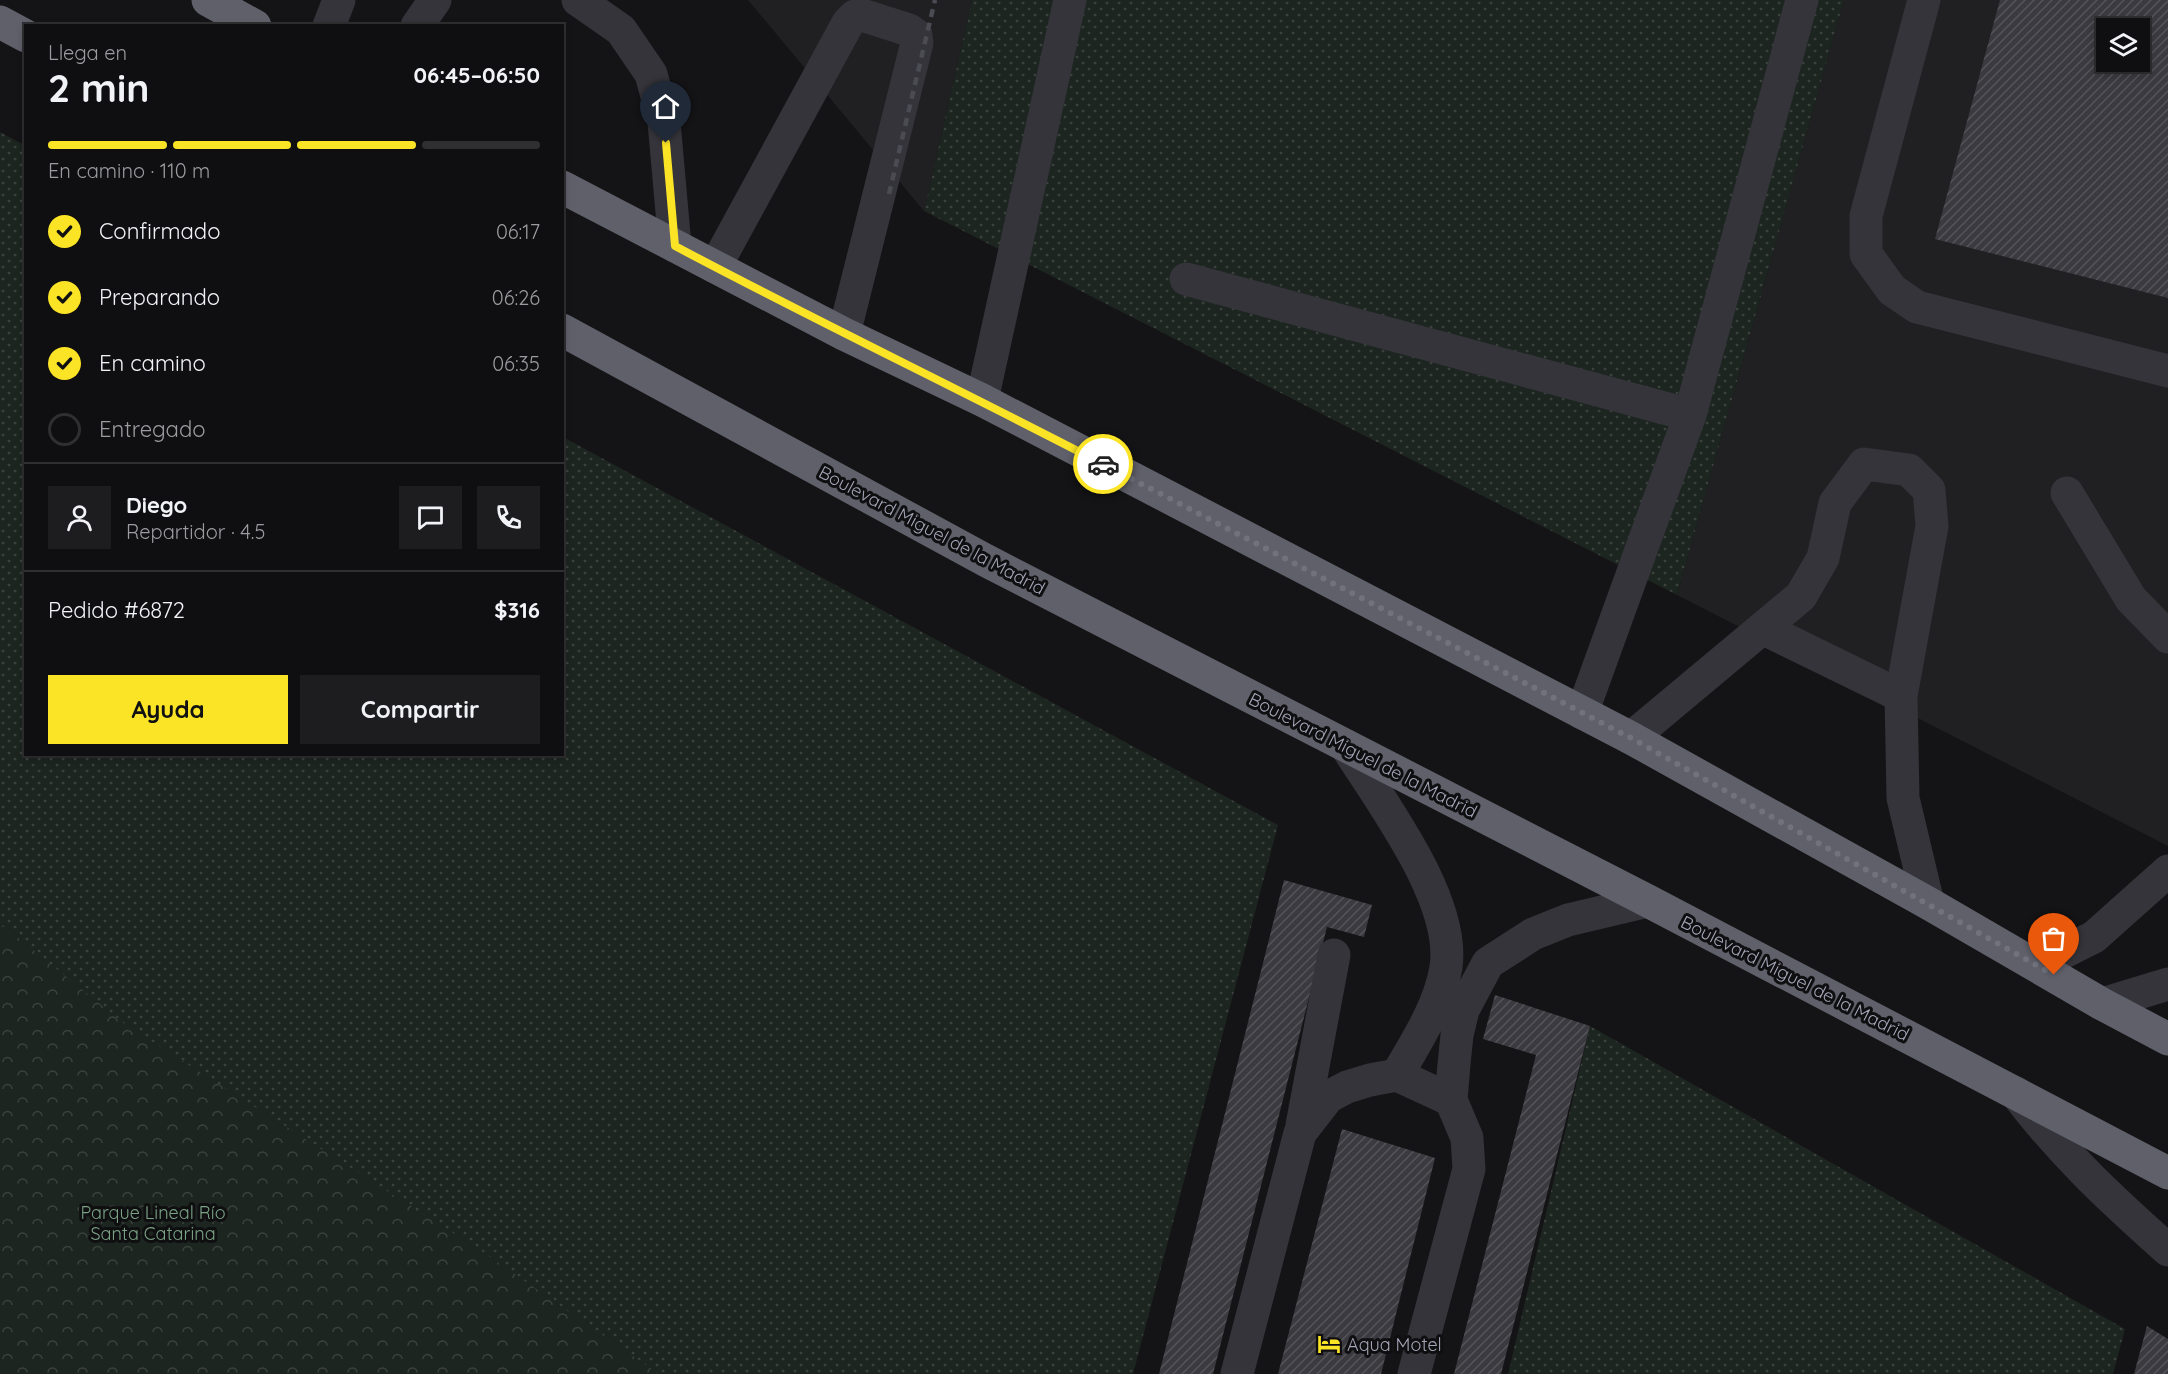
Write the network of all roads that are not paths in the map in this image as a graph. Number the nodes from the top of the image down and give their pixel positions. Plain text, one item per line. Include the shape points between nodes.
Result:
1 (207, 0) edge
2 (339, 0) edge
3 (435, 0) edge
4 (578, 0) edge
5 (1070, 0) edge
6 (1802, 0) edge
7 (1924, 0) edge
8 (0, 22) edge
9 (251, 24) edge
10 (330, 24) edge
11 (418, 24) edge
12 (24, 35) edge
13 (564, 188) edge
14 (675, 246) junction
15 (715, 267) junction
16 (1186, 279) dead end
17 (564, 331) edge
18 (844, 334) junction
19 (2168, 370) edge
20 (982, 400) junction
21 (1690, 415) junction
22 (2067, 493) dead end
23 (1764, 629) junction
24 (2168, 637) edge
25 (1901, 696) junction
26 (1582, 712) junction
27 (1631, 738) junction
28 (1346, 746) junction
29 (2168, 871) edge
30 (1648, 901) junction
31 (1928, 903) junction
32 (1334, 956) dead end
33 (2038, 966) junction
34 (2168, 984) edge
35 (2102, 1004) junction
36 (2168, 1039) edge
37 (1398, 1075) junction
38 (2016, 1093) junction
39 (1451, 1100) junction
40 (1300, 1133) junction
41 (2168, 1173) edge
42 (2168, 1250) edge
43 (1237, 1374) edge
44 (1414, 1374) edge

1 - 9 highway
2 - 10 lane
3 - 11 lane
4 - 14 lane via 621,30 651,74 664,122
5 - 20 lane
6 - 21 lane
7 - 19 lane via 1866,216 1866,254 1892,290 1917,307
8 - 12 highway
13 - 14 highway
14 - 15 highway
15 - 18 highway
15 - 18 lane via 848,23 862,15 909,30 916,35 917,43
16 - 21 lane
17 - 28 highway, Boulevard Miguel de la Madrid via 985,560
18 - 20 highway
20 - 26 highway
21 - 26 lane
22 - 24 lane via 2132,599
23 - 25 lane
23 - 25 lane via 1801,596 1823,558 1835,503 1864,464 1909,470 1929,490 1932,526
23 - 27 lane
25 - 31 lane via 1903,798
26 - 27 highway
27 - 31 highway
28 - 30 highway, Boulevard Miguel de la Madrid
28 - 37 lane via 1416,857 1439,909 1446,936 1446,966 1438,997
29 - 33 lane via 2094,937
30 - 38 highway, Boulevard Miguel de la Madrid
30 - 39 lane via 1568,920 1533,934 1488,963 1463,1010
31 - 33 highway
32 - 40 lane
33 - 35 highway
34 - 35 lane
35 - 36 highway
37 - 39 lane
37 - 40 lane via 1354,1084 1328,1097
38 - 41 highway, Boulevard Miguel de la Madrid
38 - 42 lane via 2097,1186
39 - 44 lane via 1467,1138 1469,1169
40 - 43 lane

